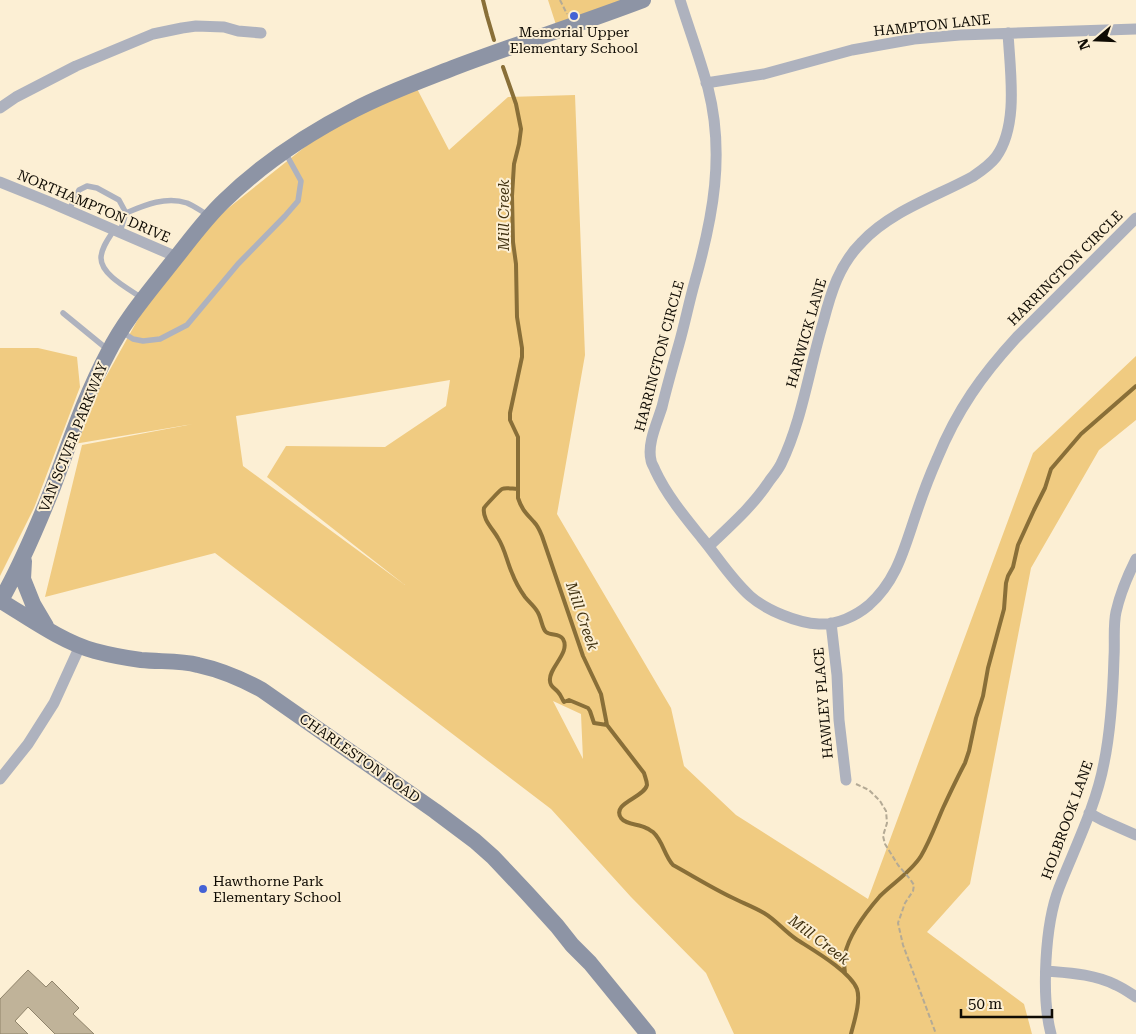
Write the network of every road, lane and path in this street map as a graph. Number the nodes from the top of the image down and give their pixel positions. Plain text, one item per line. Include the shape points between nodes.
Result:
1 (643, 0) edge
2 (680, 0) edge
3 (1136, 29) edge
4 (260, 33) dead end
5 (1008, 33) junction
6 (706, 83) junction
7 (0, 108) edge
8 (285, 152) junction
9 (0, 182) edge
10 (69, 210) junction
11 (126, 213) junction
12 (209, 216) junction
13 (1136, 218) edge
14 (117, 231) junction
15 (177, 257) junction
16 (144, 299) junction
17 (63, 313) dead end
18 (120, 331) junction
19 (109, 350) junction
20 (709, 546) junction
21 (24, 556) junction
22 (1136, 559) edge
23 (0, 601) edge
24 (831, 623) junction
25 (48, 629) junction
26 (80, 646) junction
27 (0, 779) edge
28 (846, 780) joint
29 (1089, 813) junction
30 (1136, 835) edge
31 (1046, 971) junction
32 (1136, 997) edge
33 (648, 1034) edge
34 (936, 1034) edge
35 (1051, 1034) edge

1 - 8 street, VAN SCIVER PARKWAY via 383,96 346,114
2 - 6 street, HARRINGTON CIRCLE
3 - 5 street, HAMPTON LANE
4 - 7 street via 204,26 153,34 76,66
5 - 6 street, HAMPTON LANE via 893,42 838,53 764,74
5 - 20 street, HARWICK LANE via 1011,103 1002,146 985,168 889,220 873,231 850,257 834,286 799,415 780,466 762,493
6 - 20 street, HARRINGTON CIRCLE via 716,146 713,204 701,261 651,442 650,460 667,491
8 - 12 street, VAN SCIVER PARKWAY via 249,179
8 - 18 lane via 301,181 298,201 186,325 160,339 143,341
9 - 10 street, NORTHAMPTON DRIVE
10 - 11 lane via 80,190 87,186 119,200
10 - 14 street, NORTHAMPTON DRIVE
11 - 12 lane via 150,203 172,200 187,203
11 - 14 lane
12 - 15 street, VAN SCIVER PARKWAY
13 - 24 street, HARRINGTON CIRCLE via 1017,337 976,386 945,440 897,569 866,607 851,617
14 - 15 street, NORTHAMPTON DRIVE
14 - 16 lane via 104,246 103,267 110,276
15 - 16 street, VAN SCIVER PARKWAY
16 - 18 street, VAN SCIVER PARKWAY
17 - 19 lane
18 - 19 street, VAN SCIVER PARKWAY
19 - 21 street, VAN SCIVER PARKWAY via 85,400
20 - 24 street, HARRINGTON CIRCLE via 749,595 762,605 800,620
21 - 23 street, VAN SCIVER PARKWAY
21 - 25 street via 23,579
22 - 29 street, HOLBROOK LANE via 1116,613 1108,743
23 - 25 street, CHARLESTON ROAD
24 - 28 street, HAWLEY PLACE
25 - 26 street, CHARLESTON ROAD
26 - 27 street via 54,703 28,744
26 - 33 street, CHARLESTON ROAD via 141,660 197,664 241,678 262,690 435,810 493,857 590,963
28 - 34 path via 869,790 880,800 886,811 885,844 914,885 898,923
29 - 30 street
29 - 31 street, HOLBROOK LANE via 1058,889 1046,947
31 - 32 street via 1103,979
31 - 35 street, HOLBROOK LANE

